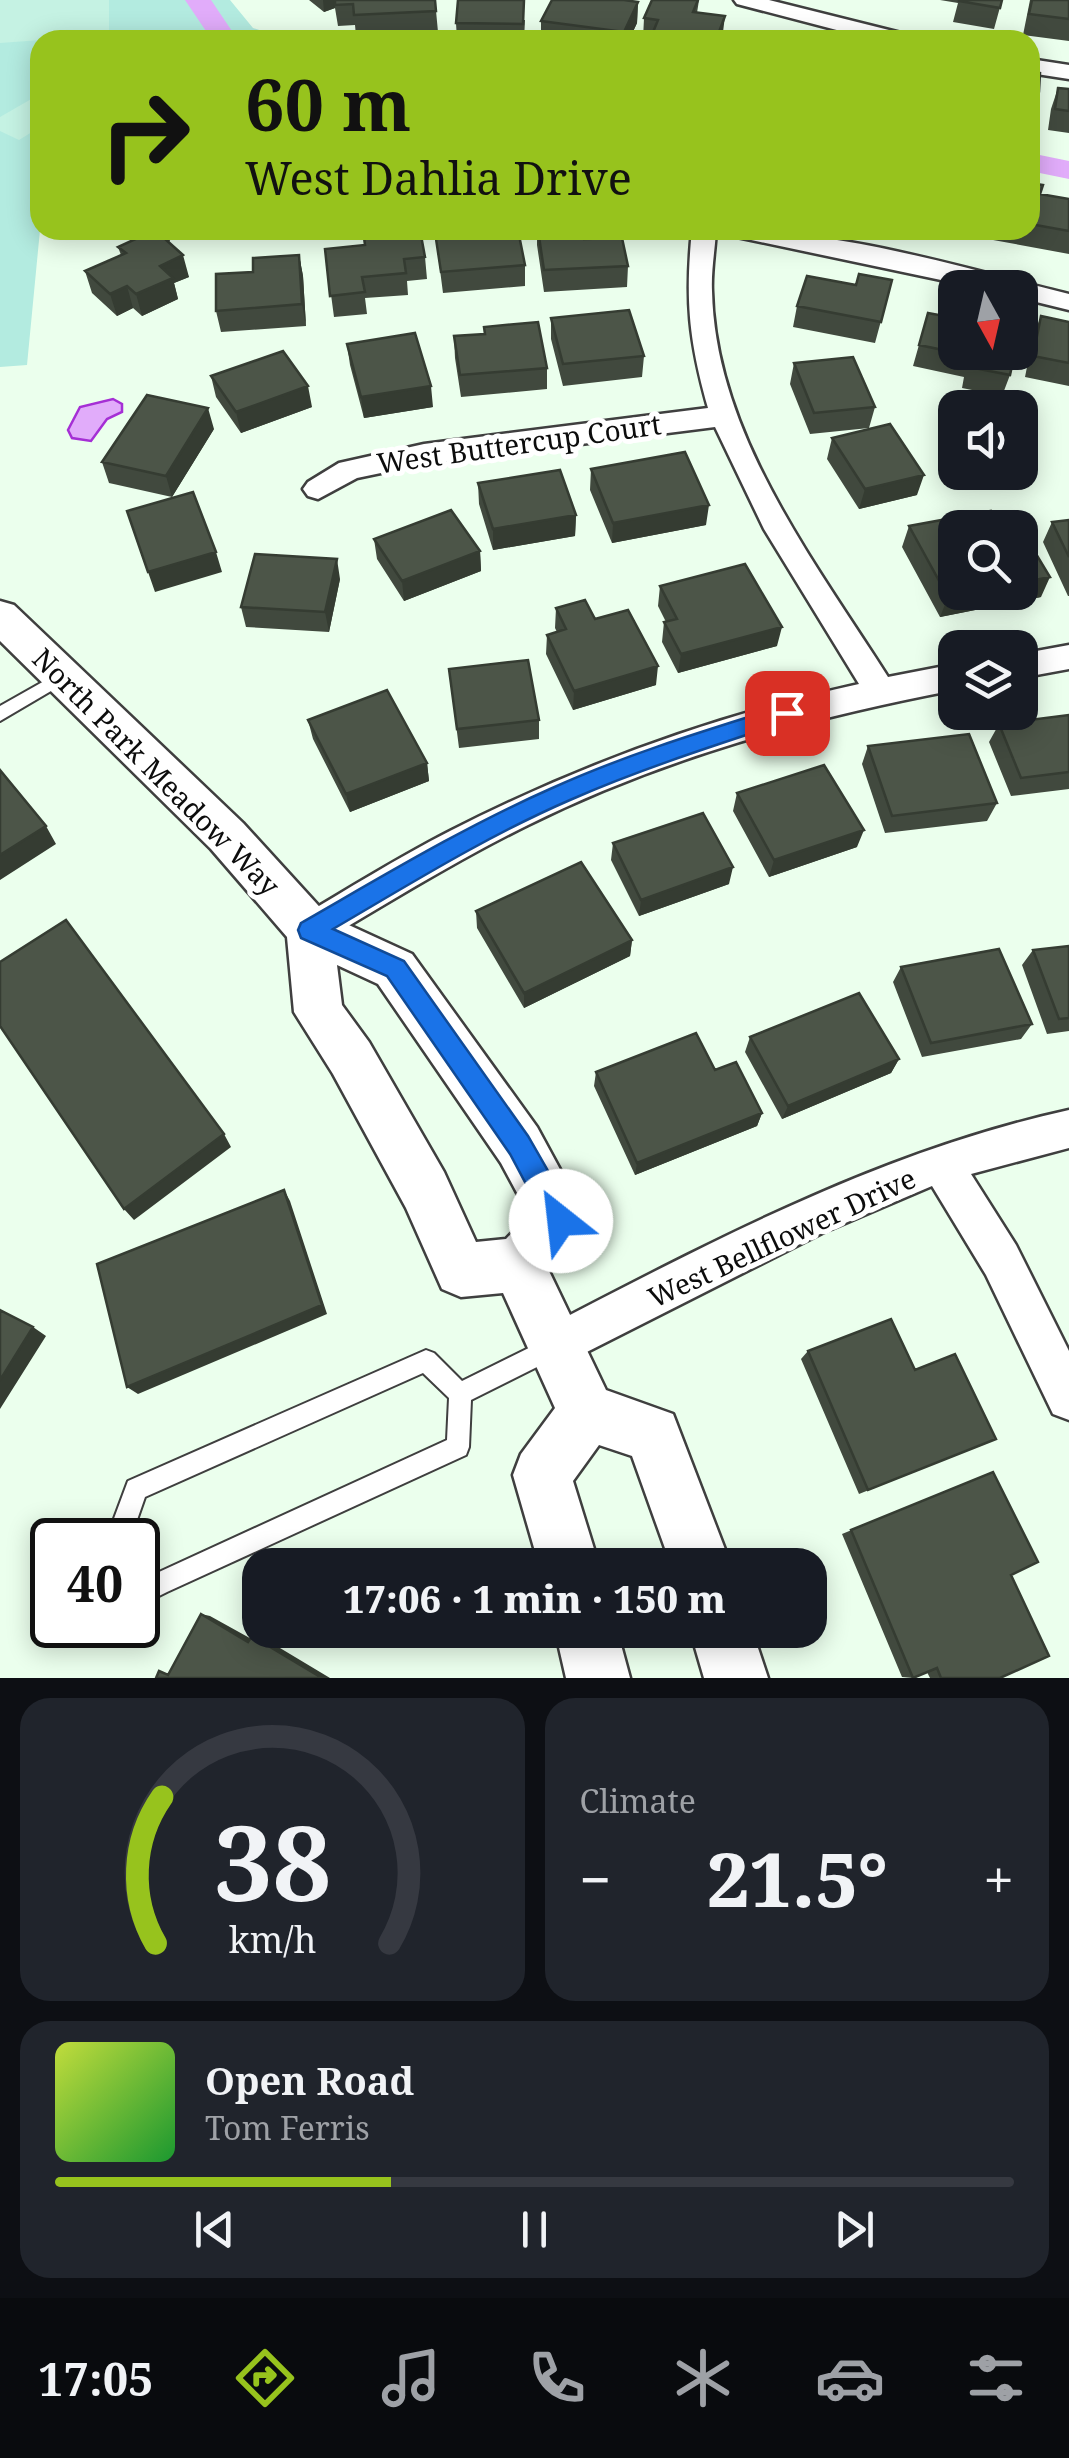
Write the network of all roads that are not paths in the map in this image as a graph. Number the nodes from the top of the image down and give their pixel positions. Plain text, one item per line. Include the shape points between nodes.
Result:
1 (744, 0) edge
2 (852, 0) edge
3 (828, 21) junction
4 (818, 30) edge
5 (862, 30) edge
6 (1040, 68) edge
7 (1069, 72) edge
8 (702, 240) edge
9 (791, 240) edge
10 (945, 270) edge
11 (1038, 294) edge
12 (1069, 302) edge
13 (724, 416) junction
14 (318, 488) dead end
15 (0, 616) edge
16 (1069, 657) edge
17 (1038, 663) edge
18 (62, 676) junction
19 (938, 679) edge
20 (879, 689) junction
21 (0, 714) edge
22 (310, 930) junction
23 (1069, 1129) edge
24 (942, 1166) junction
25 (518, 1266) junction
26 (558, 1344) junction
27 (460, 1394) junction
28 (1069, 1398) edge
29 (587, 1413) junction
30 (126, 1518) edge
31 (564, 1548) edge
32 (695, 1548) edge
33 (160, 1584) edge
34 (590, 1648) edge
35 (727, 1648) edge
36 (598, 1678) edge
37 (736, 1678) edge

1 - 3 street
2 - 3 street
3 - 4 street
3 - 5 street
6 - 7 street
8 - 13 street via 705,343
9 - 10 street
11 - 12 street
13 - 14 street, West Buttercup Court via 424,454 349,470
13 - 20 street via 751,480
15 - 18 street, North Park Meadow Way
16 - 17 street
18 - 21 lane
18 - 22 street, North Park Meadow Way via 227,836
19 - 20 street
20 - 22 street via 756,721 559,794
22 - 25 street via 318,1012 424,1190 461,1270
22 - 25 street, North Park Meadow Way via 395,968 519,1145 561,1221
23 - 24 street, West Bellflower Drive via 984,1148
24 - 26 street, West Bellflower Drive via 871,1190
24 - 28 street via 1001,1260
25 - 26 street
26 - 27 lane
26 - 29 street
27 - 30 lane via 426,1361 136,1489
27 - 33 lane via 458,1448
29 - 31 street via 542,1475
29 - 32 street via 654,1434
34 - 36 street
35 - 37 street

